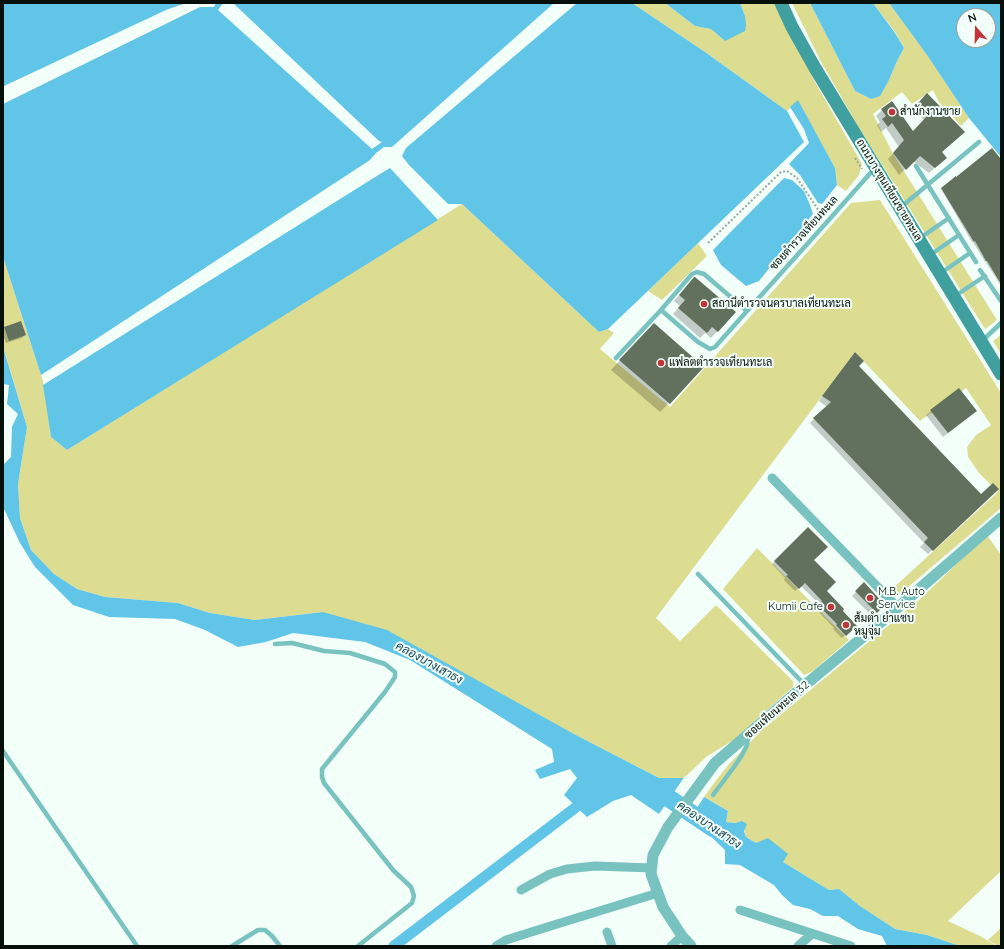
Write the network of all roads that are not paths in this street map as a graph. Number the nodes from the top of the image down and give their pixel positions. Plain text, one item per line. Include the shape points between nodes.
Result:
1 (781, 3) edge
2 (980, 142) dead end
3 (916, 166) dead end
4 (875, 167) junction
5 (928, 184) junction
6 (900, 208) junction
7 (949, 218) junction
8 (959, 235) junction
9 (919, 239) junction
10 (970, 253) junction
11 (929, 256) junction
12 (976, 262) dead end
13 (980, 270) dead end
14 (939, 274) junction
15 (985, 276) junction
16 (954, 297) junction
17 (1001, 301) edge
18 (661, 310) junction
19 (747, 311) junction
20 (1001, 323) edge
21 (981, 342) junction
22 (616, 358) dead end
23 (1001, 374) edge
24 (772, 478) dead end
25 (1001, 518) edge
26 (698, 574) dead end
27 (898, 608) junction
28 (274, 644) dead end
29 (805, 685) junction
30 (749, 734) junction
31 (3, 751) edge
32 (713, 795) dead end
33 (652, 868) junction
34 (521, 890) dead end
35 (658, 893) junction
36 (740, 910) dead end
37 (607, 932) dead end
38 (812, 934) junction
39 (682, 936) junction
40 (137, 946) edge
41 (232, 946) edge
42 (280, 946) edge
43 (358, 946) edge
44 (496, 946) edge
45 (612, 946) edge
46 (672, 946) edge
47 (692, 946) edge
48 (798, 946) edge
49 (851, 946) edge

1 - 4 main road, ถนนบางขุนเทียนชายทะเล via 815,68
2 - 5 lane
3 - 5 lane
4 - 6 main road, ถนนบางขุนเทียนชายทะเล
4 - 19 lane, ซอยตำรวจเทียนทะเล
5 - 6 lane
5 - 7 lane
6 - 9 main road, ถนนบางขุนเทียนชายทะเล
7 - 8 lane
7 - 9 lane
8 - 10 lane
8 - 11 lane
9 - 11 main road, ถนนบางขุนเทียนชายทะเล
10 - 12 lane
10 - 14 lane
11 - 14 main road, ถนนบางขุนเทียนชายทะเล
13 - 15 lane
14 - 16 main road, ถนนบางขุนเทียนชายทะเล
15 - 16 lane
15 - 17 lane
16 - 21 main road, ถนนบางขุนเทียนชายทะเล
18 - 19 lane via 692,274 697,272 704,274
18 - 19 lane, ซอยตำรวจเทียนทะเล via 710,350
18 - 22 lane
20 - 21 lane
21 - 23 main road, ถนนบางขุนเทียนชายทะเล
24 - 27 street
25 - 27 street, ซอยเทียนทะเล 32
26 - 29 lane
27 - 29 street, ซอยเทียนทะเล 32
28 - 43 lane via 292,643 324,651 350,653 385,664 395,672 395,677 385,692 322,769 324,783 394,870 411,887 414,896 412,903
29 - 30 street, ซอยเทียนทะเล 32
30 - 32 lane via 742,755
30 - 33 street, ซอยเทียนทะเล 32 via 715,764 668,827 653,855
31 - 40 lane
33 - 34 street via 595,866 567,869 550,874
33 - 35 street, ซอยเทียนทะเล 32 via 651,874
35 - 39 street, ซอยเทียนทะเล 32 via 663,907
35 - 44 street via 542,928
36 - 38 street
37 - 45 street
38 - 48 street
38 - 49 street
39 - 46 street
39 - 47 street, ซอยเทียนทะเล 32
41 - 42 lane via 258,930 265,930

